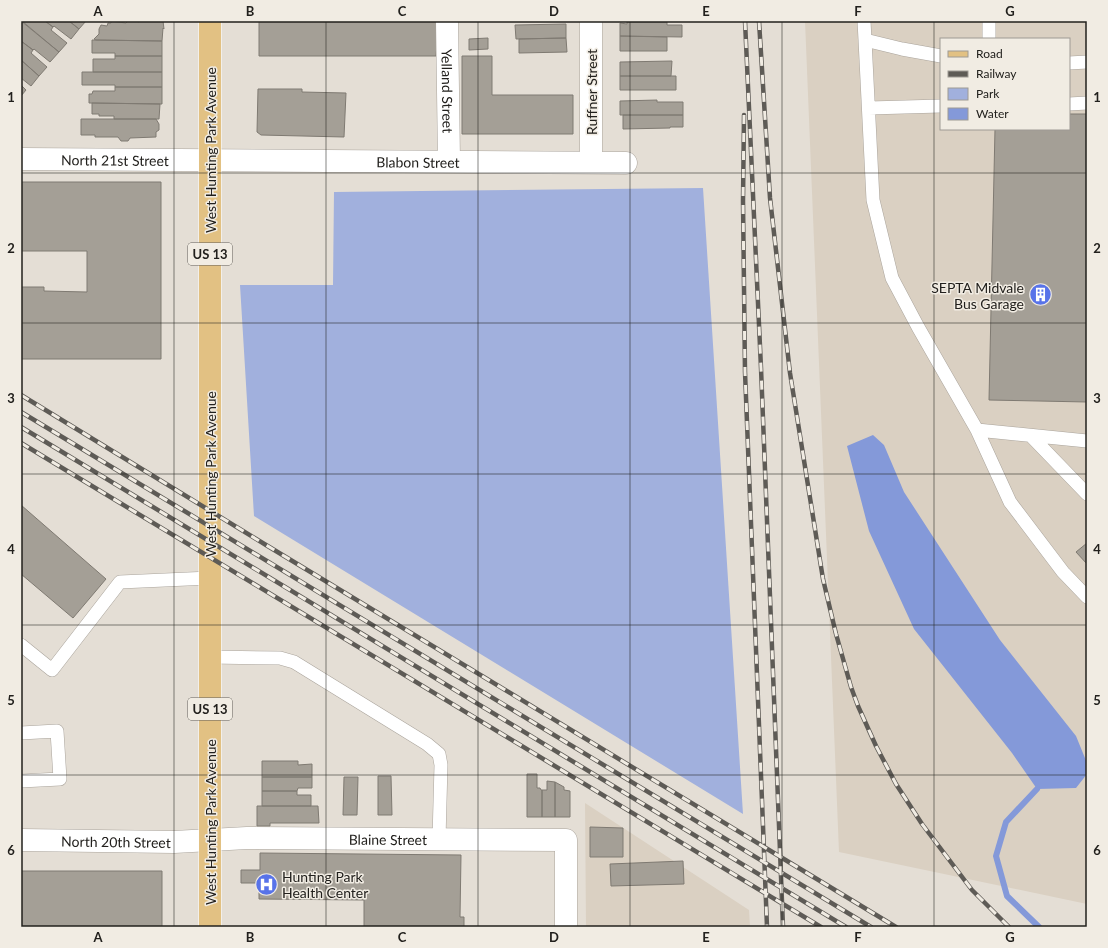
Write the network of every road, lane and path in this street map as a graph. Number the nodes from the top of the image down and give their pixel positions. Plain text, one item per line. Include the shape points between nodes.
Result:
1 (210, 21) edge
2 (447, 21) edge
3 (591, 21) edge
4 (864, 21) edge
5 (989, 21) edge
6 (989, 38) edge
7 (865, 40) junction
8 (940, 56) edge
9 (1087, 62) edge
10 (1070, 63) edge
11 (1087, 103) edge
12 (1070, 104) edge
13 (940, 106) edge
14 (868, 108) junction
15 (21, 159) edge
16 (210, 160) junction
17 (449, 162) junction
18 (591, 162) junction
19 (626, 163) dead end
20 (977, 430) junction
21 (1031, 436) junction
22 (1087, 441) edge
23 (1087, 494) edge
24 (210, 578) junction
25 (1087, 596) edge
26 (21, 645) edge
27 (210, 657) junction
28 (21, 733) edge
29 (21, 781) edge
30 (439, 839) junction
31 (21, 840) edge
32 (210, 840) junction
33 (210, 927) edge
34 (566, 927) edge

1 - 16 main road, West Hunting Park Avenue / US 13
2 - 17 street, Yelland Street
3 - 18 street, Ruffner Street
4 - 7 lane
5 - 6 lane
7 - 8 lane
7 - 14 lane
9 - 10 lane
11 - 12 lane
13 - 14 lane
14 - 20 lane via 873,200 892,278
15 - 16 street, North 21st Street
16 - 17 street, Blabon Street
16 - 24 main road, West Hunting Park Avenue / US 13
17 - 18 street, Blabon Street
18 - 19 street, Blabon Street
20 - 21 lane
20 - 25 lane via 1010,502 1063,572
21 - 22 lane
21 - 23 lane
24 - 26 lane via 120,582 52,670
24 - 27 main road, West Hunting Park Avenue / US 13
27 - 30 lane via 280,658 294,662 427,744 439,754 441,765
27 - 32 main road, West Hunting Park Avenue / US 13
28 - 29 lane via 57,731 60,779
30 - 32 street, Blaine Street
30 - 34 street, Blaine Street via 566,840
31 - 32 street, North 20th Street
32 - 33 main road, West Hunting Park Avenue / US 13

